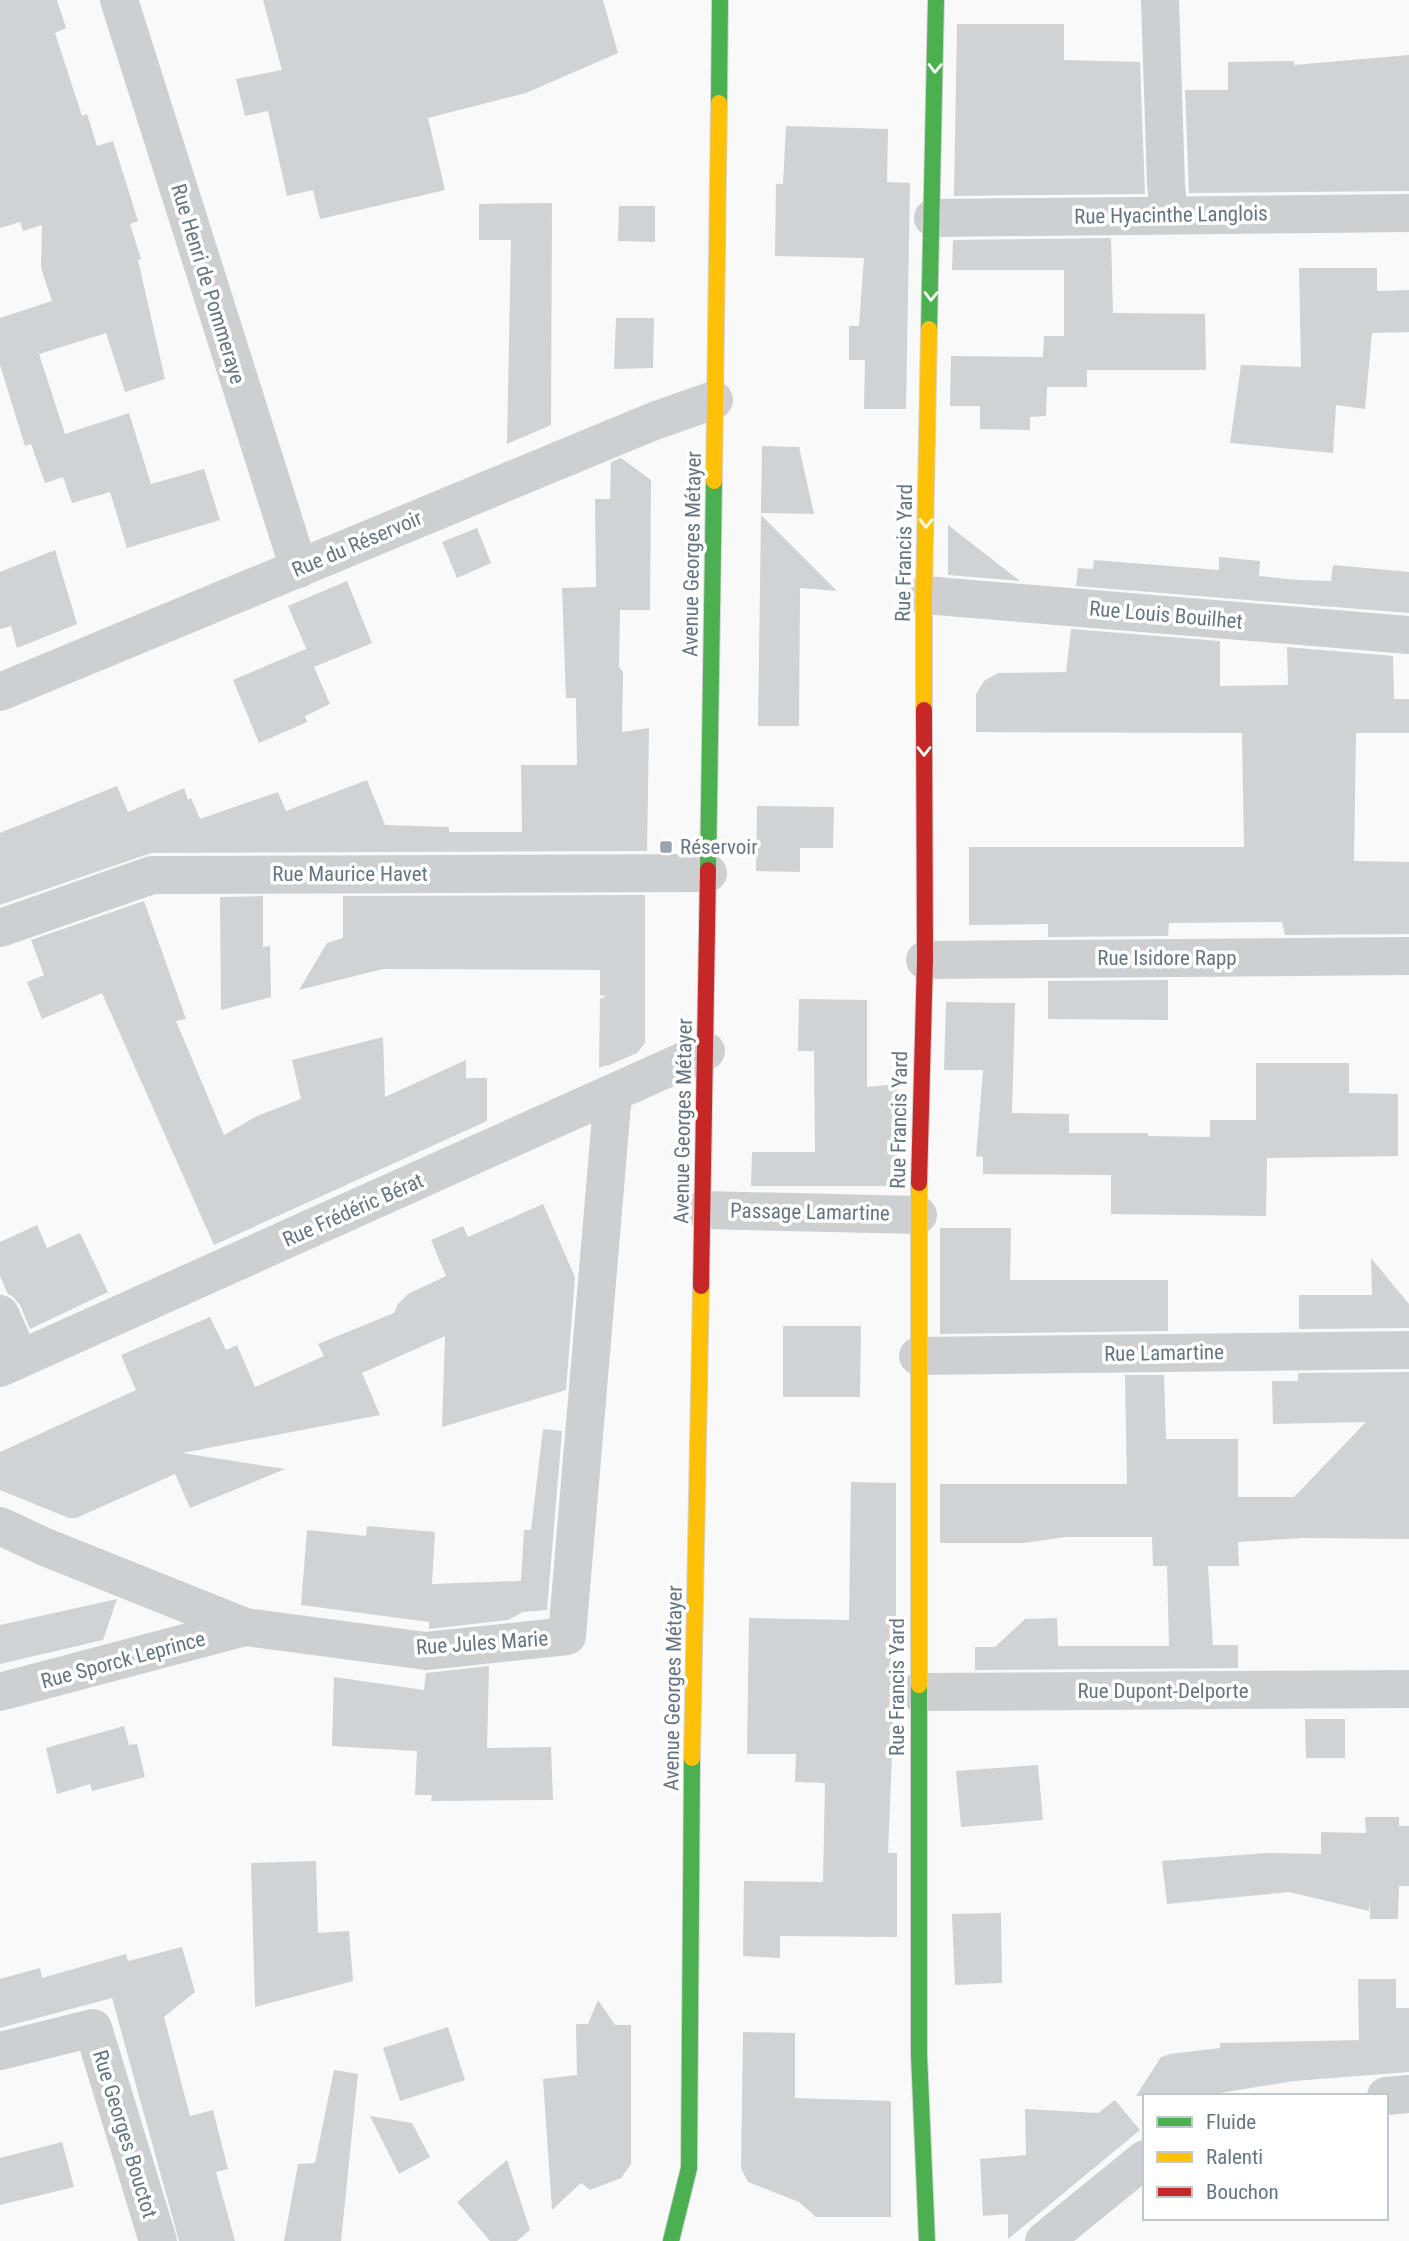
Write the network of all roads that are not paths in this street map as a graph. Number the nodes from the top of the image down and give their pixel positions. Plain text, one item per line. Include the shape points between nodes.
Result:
1 (119, 0) edge
2 (720, 0) edge
3 (936, 0) edge
4 (1160, 0) edge
5 (1409, 213) edge
6 (1169, 215) junction
7 (933, 218) junction
8 (715, 400) junction
9 (299, 569) junction
10 (924, 595) junction
11 (1409, 635) edge
12 (0, 692) edge
13 (708, 873) junction
14 (0, 928) edge
15 (1409, 956) edge
16 (925, 960) junction
17 (706, 1051) junction
18 (613, 1093) junction
19 (703, 1210) junction
20 (918, 1215) junction
21 (0, 1314) edge
22 (1409, 1350) edge
23 (918, 1356) junction
24 (10, 1364) edge
25 (0, 1526) edge
26 (45, 1547) junction
27 (0, 1558) edge
28 (245, 1627) junction
29 (1409, 1689) edge
30 (0, 1692) edge
31 (918, 1692) junction
32 (0, 2051) edge
33 (1409, 2094) edge
34 (1388, 2096) edge
35 (1143, 2161) edge
36 (158, 2241) edge
37 (671, 2241) edge
38 (927, 2241) edge
39 (1044, 2241) edge

1 - 9 street, Rue Henri de Pommeraye
2 - 8 street, Avenue Georges Métayer
3 -> 7 street, Rue Francis Yard
4 - 6 street
5 - 6 street, Rue Hyacinthe Langlois
6 - 7 street, Rue Hyacinthe Langlois
7 -> 10 street, Rue Francis Yard
8 - 9 street, Rue du Réservoir via 654,421
8 - 13 street, Avenue Georges Métayer
9 - 12 street, Rue du Réservoir
10 - 11 street, Rue Louis Bouilhet
10 -> 16 street, Rue Francis Yard
13 - 14 street, Rue Maurice Havet via 152,874
13 - 17 street, Avenue Georges Métayer
15 - 16 street, Rue Isidore Rapp
16 - 20 street, Rue Francis Yard
17 - 18 street, Rue Frédéric Bérat
17 - 19 street, Avenue Georges Métayer
18 - 24 street, Rue Frédéric Bérat
18 - 28 street, Rue Jules Marie via 566,1636 426,1651
19 - 20 street, Passage Lamartine
19 - 37 street, Avenue Georges Métayer via 693,1681 690,2168
20 - 23 street, Rue Francis Yard
21 - 24 street
22 - 23 street, Rue Lamartine
23 - 31 street, Rue Francis Yard
25 - 26 street, Rue Jules Marie
26 - 27 street
26 - 28 street, Rue Jules Marie
28 - 30 street, Rue Sporck Leprince
29 - 31 street, Rue Dupont-Delporte
31 - 38 street, Rue Francis Yard via 919,2054
32 - 36 street, Rue Georges Bouctot via 93,2028
33 - 34 street
35 - 39 street

